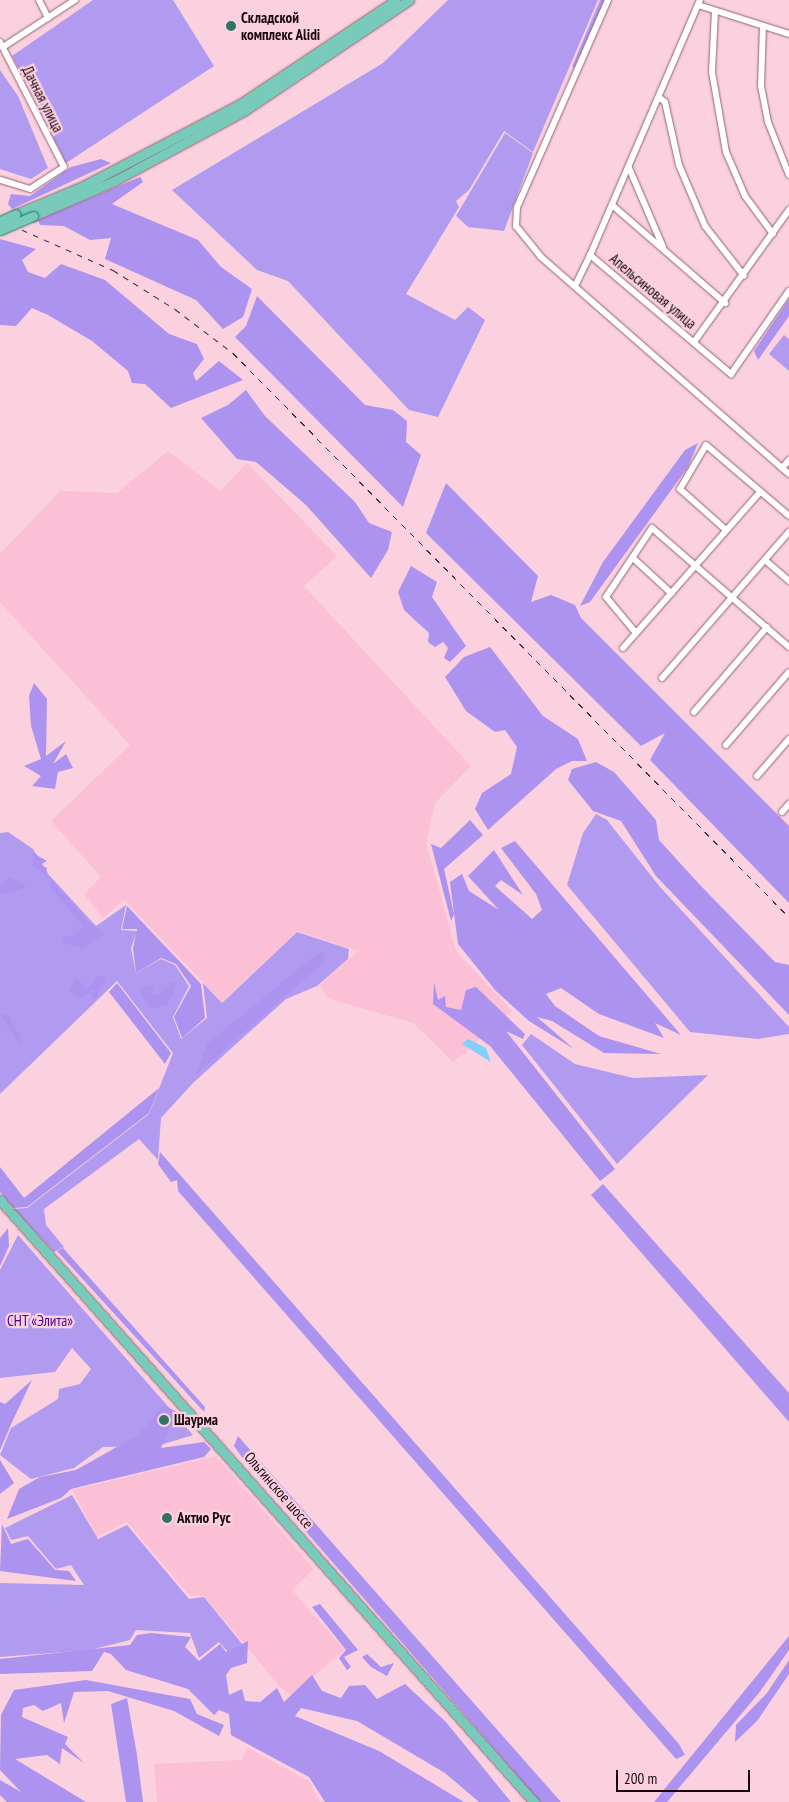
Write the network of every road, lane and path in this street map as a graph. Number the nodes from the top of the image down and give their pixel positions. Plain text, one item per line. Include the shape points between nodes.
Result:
1 (39, 0) edge
2 (76, 0) edge
3 (396, 0) edge
4 (409, 0) edge
5 (608, 0) edge
6 (699, 3) edge
7 (715, 11) junction
8 (48, 18) junction
9 (763, 26) junction
10 (789, 34) edge
11 (2, 44) edge
12 (660, 98) junction
13 (629, 168) junction
14 (789, 175) edge
15 (0, 180) edge
16 (612, 205) junction
17 (789, 210) edge
18 (0, 221) edge
19 (0, 230) edge
20 (773, 234) junction
21 (665, 250) junction
22 (590, 255) junction
23 (744, 276) junction
24 (575, 286) junction
25 (789, 291) edge
26 (726, 303) junction
27 (694, 342) junction
28 (789, 460) edge
29 (782, 468) junction
30 (789, 474) edge
31 (760, 492) junction
32 (789, 516) edge
33 (726, 530) junction
34 (789, 532) edge
35 (633, 558) junction
36 (765, 560) junction
37 (695, 566) junction
38 (789, 581) edge
39 (671, 593) junction
40 (733, 598) junction
41 (767, 627) junction
42 (636, 633) junction
43 (789, 647) edge
44 (623, 648) dead end
45 (789, 672) edge
46 (662, 678) dead end
47 (694, 712) dead end
48 (789, 738) edge
49 (726, 744) dead end
50 (758, 776) dead end
51 (789, 804) edge
52 (782, 812) dead end
53 (0, 1202) edge
54 (534, 1802) edge

1 - 8 street
2 - 8 street
3 - 18 main road, bridge via 240,104 84,186
4 - 19 main road, bridge via 244,111 116,180
5 - 24 street via 517,207 516,226 523,240
6 - 7 street, Апельсиновая улица
6 - 12 street, Апельсиновая улица
7 - 9 street, Апельсиновая улица
7 - 20 street via 712,72 726,152 745,196
8 - 11 street
9 - 10 street, Апельсиновая улица
9 - 14 street via 761,86 768,122
11 - 15 street, Дачная улица via 64,167 30,190
12 - 13 street, Апельсиновая улица
12 - 23 street via 665,102 679,165 705,226
13 - 16 street, Апельсиновая улица
13 - 21 street
16 - 21 street
16 - 22 street, Апельсиновая улица
17 - 20 street, Апельсиновая улица
20 - 23 street, Апельсиновая улица
21 - 26 street
22 - 24 street
22 - 27 street, Апельсиновая улица
23 - 26 street, Апельсиновая улица
24 - 29 street
25 - 27 street, Апельсиновая улица via 731,374
26 - 27 street, Апельсиновая улица
28 - 29 street
29 - 30 street
31 - 32 street
31 - 33 street
31 - 33 street via 706,445 680,489
33 - 37 street
34 - 36 street
35 - 37 street via 652,528
35 - 39 street
35 - 42 street via 606,597
36 - 38 street
36 - 40 street
37 - 39 street
37 - 40 street
39 - 42 street
40 - 41 street
40 - 46 street
41 - 43 street
41 - 47 street
42 - 44 street
45 - 49 street
48 - 50 street
51 - 52 street
53 - 54 main road, Ольгинское шоссе

